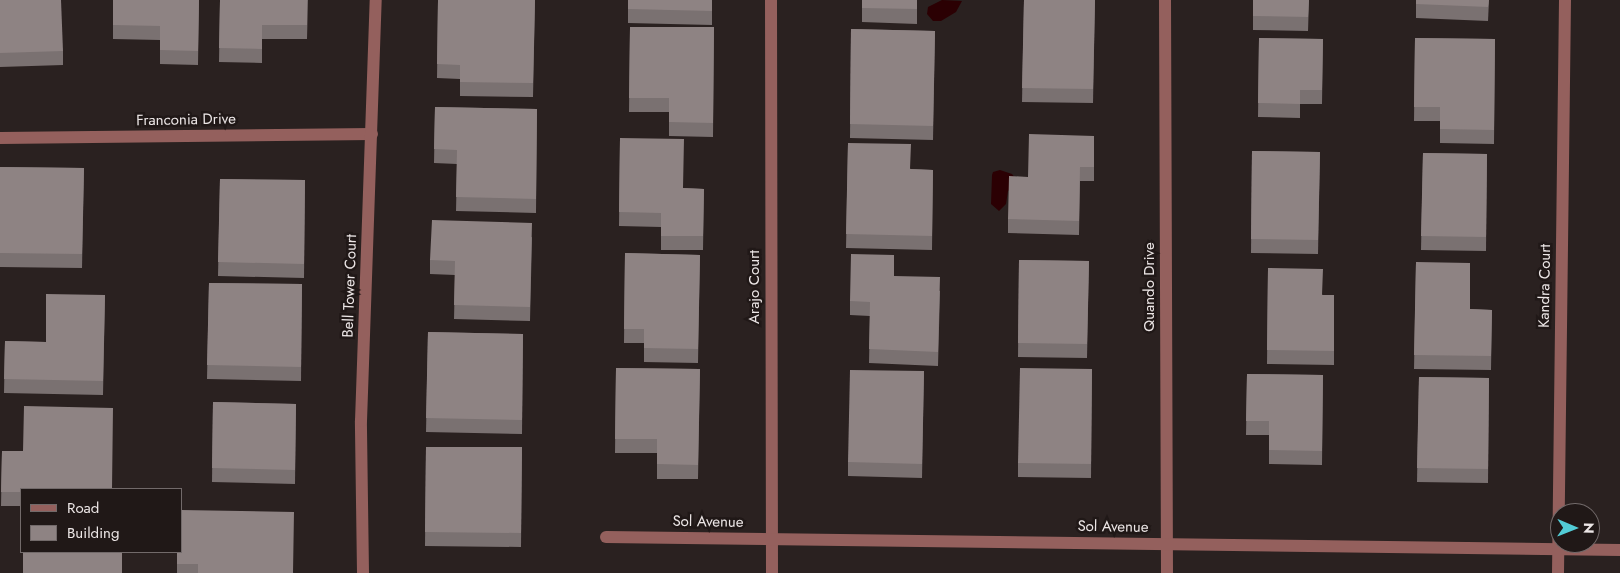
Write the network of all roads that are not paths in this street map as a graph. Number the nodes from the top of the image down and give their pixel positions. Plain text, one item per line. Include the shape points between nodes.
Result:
1 (376, 0) edge
2 (771, 0) edge
3 (1165, 0) edge
4 (1565, 0) edge
5 (372, 134) junction
6 (0, 138) edge
7 (1559, 503) edge
8 (606, 537) dead end
9 (772, 539) junction
10 (1167, 544) junction
11 (1550, 549) edge
12 (1600, 550) edge
13 (1620, 550) edge
14 (1558, 553) edge
15 (363, 573) edge
16 (772, 573) edge
17 (1167, 573) edge
18 (1558, 573) edge

1 - 5 street, Bell Tower Court
2 - 9 street, Arajo Court
3 - 10 street, Quando Drive
4 - 7 street, Kandra Court
5 - 6 street, Franconia Drive
5 - 15 street, Bell Tower Court via 361,421
8 - 9 street, Sol Avenue
9 - 10 street, Sol Avenue
9 - 16 street, Arajo Court
10 - 11 street, Sol Avenue
10 - 17 street, Quando Drive
12 - 13 street, Sol Avenue
14 - 18 street, Kandra Court

